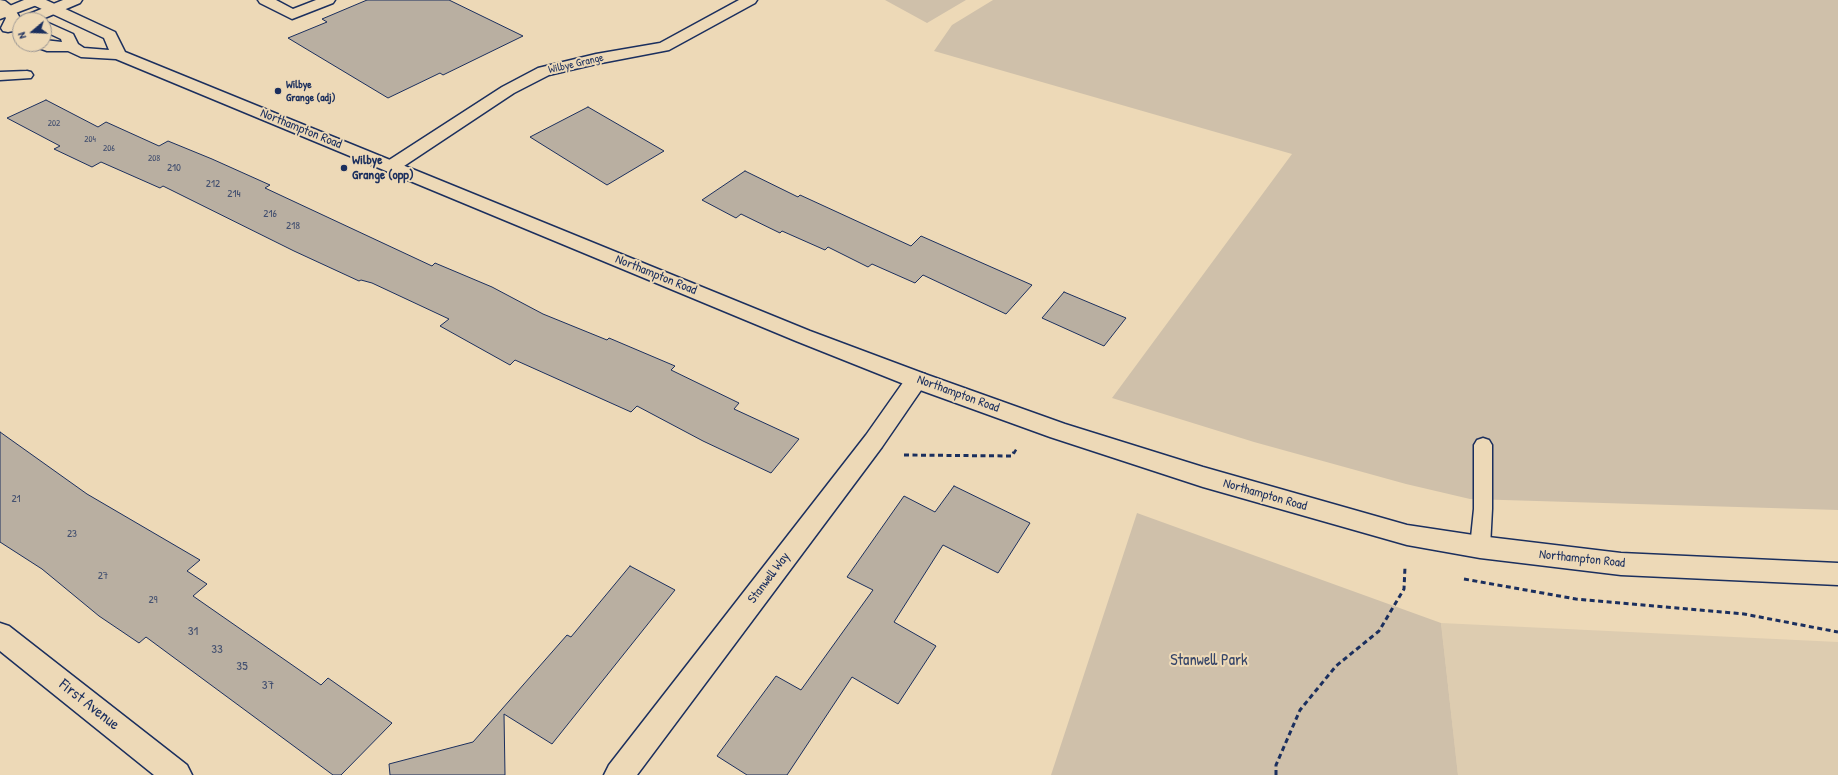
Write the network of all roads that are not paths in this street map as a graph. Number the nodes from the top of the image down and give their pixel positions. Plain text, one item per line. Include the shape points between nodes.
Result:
1 (35, 0) edge
2 (76, 0) edge
3 (265, 0) edge
4 (328, 0) edge
5 (750, 0) edge
6 (53, 9) junction
7 (3, 10) edge
8 (30, 12) edge
9 (47, 12) edge
10 (12, 17) edge
11 (52, 33) edge
12 (52, 46) edge
13 (71, 47) junction
14 (119, 55) junction
15 (27, 75) dead end
16 (0, 76) edge
17 (392, 166) junction
18 (917, 380) junction
19 (1483, 445) dead end
20 (1480, 547) junction
21 (1838, 574) edge
22 (0, 635) edge
23 (177, 775) edge
24 (619, 775) edge

1 - 6 main road
1 - 7 main road
1 - 8 main road
2 - 6 main road
3 - 4 main road via 292,15
5 - 17 main road, Wilbye Grange via 664,47 544,70 508,90
6 - 9 main road
6 - 14 main road via 110,36
7 - 10 main road
11 - 13 main road via 68,37
12 - 13 main road, Northampton Road
13 - 14 main road, Northampton Road via 81,52
14 - 17 main road, Northampton Road
15 - 16 lane
17 - 18 main road, Northampton Road via 803,336
18 - 20 main road, Northampton Road via 1058,431 1203,477 1407,536
18 - 24 main road, Stanwell Way via 874,441
19 - 20 lane
20 - 21 main road, Northampton Road via 1621,564
22 - 23 main road, First Avenue

